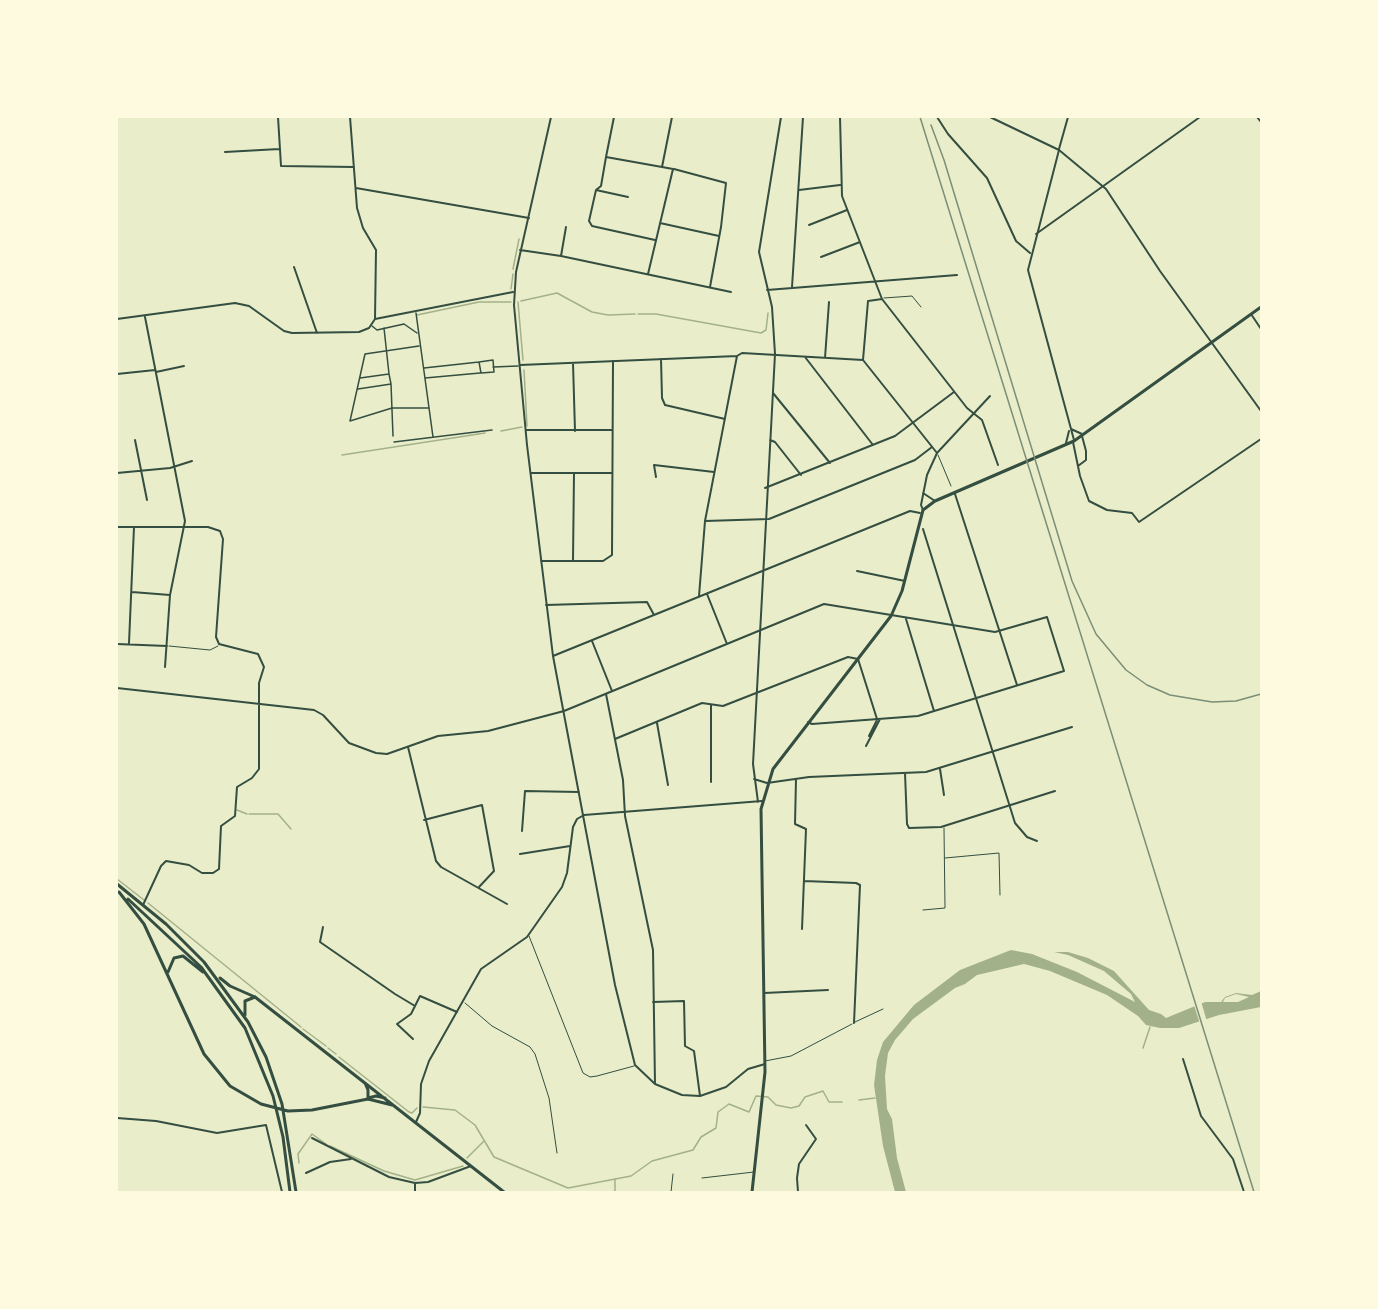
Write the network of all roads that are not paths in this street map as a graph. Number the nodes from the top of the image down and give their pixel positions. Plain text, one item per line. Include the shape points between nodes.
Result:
1 (278, 117) edge
2 (350, 117) edge
3 (551, 117) edge
4 (614, 117) edge
5 (672, 117) edge
6 (781, 117) edge
7 (803, 117) edge
8 (840, 117) edge
9 (937, 117) edge
10 (990, 117) edge
11 (1068, 117) edge
12 (1200, 117) edge
13 (1257, 117) edge
14 (1261, 122) edge
15 (279, 149) junction
16 (1059, 150) junction
17 (225, 152) dead end
18 (606, 157) junction
19 (354, 167) junction
20 (662, 167) junction
21 (673, 169) junction
22 (840, 185) junction
23 (1104, 187) junction
24 (356, 188) junction
25 (596, 190) junction
26 (799, 190) junction
27 (628, 197) dead end
28 (848, 210) junction
29 (529, 218) junction
30 (660, 223) junction
31 (809, 225) dead end
32 (566, 228) dead end
33 (1036, 235) junction
34 (720, 236) junction
35 (654, 240) junction
36 (860, 242) junction
37 (520, 250) junction
38 (1031, 254) junction
39 (561, 256) junction
40 (821, 257) dead end
41 (294, 267) dead end
42 (648, 274) junction
43 (957, 274) dead end
44 (875, 281) junction
45 (710, 286) junction
46 (792, 287) junction
47 (767, 290) junction
48 (514, 292) junction
49 (731, 292) dead end
50 (882, 299) junction
51 (829, 302) dead end
52 (921, 307) dead end
53 (1261, 307) edge
54 (416, 312) junction
55 (1251, 314) junction
56 (145, 317) junction
57 (375, 319) junction
58 (117, 320) edge
59 (372, 326) junction
60 (384, 328) junction
61 (1261, 329) edge
62 (317, 333) junction
63 (418, 334) junction
64 (1211, 343) junction
65 (419, 346) junction
66 (386, 350) junction
67 (775, 354) junction
68 (737, 356) junction
69 (804, 357) junction
70 (825, 358) junction
71 (661, 359) junction
72 (863, 360) junction
73 (613, 361) junction
74 (479, 362) junction
75 (573, 363) junction
76 (184, 366) dead end
77 (519, 366) junction
78 (494, 367) junction
79 (423, 368) junction
80 (155, 371) junction
81 (481, 373) junction
82 (117, 374) edge
83 (389, 374) junction
84 (360, 378) junction
85 (424, 378) junction
86 (391, 384) junction
87 (357, 389) junction
88 (773, 392) junction
89 (954, 392) junction
90 (990, 396) dead end
91 (392, 408) junction
92 (429, 408) junction
93 (1261, 411) edge
94 (974, 414) junction
95 (725, 418) junction
96 (914, 423) junction
97 (1070, 428) junction
98 (492, 430) dead end
99 (526, 430) junction
100 (612, 430) junction
101 (575, 431) junction
102 (393, 436) dead end
103 (1083, 436) junction
104 (433, 437) junction
105 (1261, 439) edge
106 (135, 440) dead end
107 (770, 440) junction
108 (1073, 441) junction
109 (394, 442) dead end
110 (873, 446) junction
111 (1065, 446) junction
112 (932, 447) junction
113 (937, 453) junction
114 (192, 461) dead end
115 (830, 463) junction
116 (998, 465) dead end
117 (174, 466) junction
118 (1077, 466) junction
119 (140, 471) junction
120 (714, 472) junction
121 (117, 473) edge
122 (531, 473) junction
123 (574, 473) junction
124 (612, 473) junction
125 (801, 475) junction
126 (656, 477) dead end
127 (951, 486) dead end
128 (766, 488) junction
129 (923, 493) junction
130 (955, 494) junction
131 (147, 500) dead end
132 (935, 501) junction
133 (921, 512) junction
134 (766, 520) junction
135 (705, 521) junction
136 (117, 527) edge
137 (134, 527) junction
138 (184, 527) junction
139 (923, 529) dead end
140 (573, 560) junction
141 (541, 561) junction
142 (763, 571) junction
143 (857, 571) dead end
144 (905, 580) junction
145 (132, 592) junction
146 (707, 594) junction
147 (170, 595) junction
148 (699, 597) junction
149 (546, 604) junction
150 (654, 615) junction
151 (891, 616) junction
152 (906, 618) junction
153 (953, 626) junction
154 (760, 630) junction
155 (1000, 631) junction
156 (592, 641) junction
157 (129, 643) junction
158 (117, 644) edge
159 (219, 644) junction
160 (727, 644) junction
161 (167, 646) junction
162 (553, 656) junction
163 (858, 659) junction
164 (165, 667) dead end
165 (1017, 685) junction
166 (117, 688) edge
167 (612, 691) junction
168 (757, 692) junction
169 (606, 694) junction
170 (975, 698) junction
171 (261, 703) junction
172 (711, 705) junction
173 (564, 711) junction
174 (934, 711) junction
175 (878, 719) junction
176 (657, 722) junction
177 (808, 722) junction
178 (1072, 726) dead end
179 (869, 736) dead end
180 (615, 739) junction
181 (408, 746) junction
182 (866, 746) dead end
183 (992, 752) junction
184 (940, 769) junction
185 (905, 773) junction
186 (754, 779) junction
187 (796, 779) junction
188 (711, 782) dead end
189 (767, 783) junction
190 (668, 785) dead end
191 (1055, 791) dead end
192 (580, 792) junction
193 (944, 795) dead end
194 (760, 802) junction
195 (1009, 805) junction
196 (625, 813) junction
197 (584, 814) junction
198 (424, 820) junction
199 (944, 826) junction
200 (522, 831) dead end
201 (1037, 841) dead end
202 (570, 846) junction
203 (520, 855) dead end
204 (945, 858) junction
205 (804, 881) junction
206 (117, 884) edge
207 (478, 888) junction
208 (118, 891) edge
209 (1000, 895) dead end
210 (507, 904) dead end
211 (143, 905) junction
212 (923, 910) dead end
213 (323, 927) dead end
214 (802, 929) dead end
215 (528, 935) junction
216 (168, 974) junction
217 (215, 975) junction
218 (215, 984) junction
219 (828, 990) dead end
220 (764, 993) junction
221 (255, 997) junction
222 (463, 1002) junction
223 (653, 1002) junction
224 (416, 1006) junction
225 (883, 1009) dead end
226 (457, 1012) junction
227 (249, 1022) junction
228 (854, 1023) junction
229 (413, 1039) dead end
230 (1183, 1059) dead end
231 (765, 1063) junction
232 (635, 1065) junction
233 (364, 1081) junction
234 (369, 1084) junction
235 (655, 1084) junction
236 (700, 1096) junction
237 (368, 1099) junction
238 (387, 1099) junction
239 (396, 1106) junction
240 (117, 1118) edge
241 (416, 1122) junction
242 (806, 1125) dead end
243 (312, 1138) dead end
244 (557, 1154) dead end
245 (351, 1159) junction
246 (471, 1166) junction
247 (754, 1172) junction
248 (306, 1173) dead end
249 (673, 1174) dead end
250 (702, 1178) dead end
251 (415, 1183) junction
252 (282, 1192) edge
253 (290, 1192) edge
254 (296, 1192) edge
255 (415, 1192) edge
256 (504, 1192) edge
257 (671, 1192) edge
258 (752, 1192) edge
259 (798, 1192) edge
260 (1244, 1192) edge

1 - 15 street
2 - 19 street
3 - 29 street
4 - 18 street
5 - 20 street
6 - 47 street via 759,252
7 - 26 street
8 - 22 street
9 - 38 street via 987,178 1016,241
10 - 16 street
11 - 16 street
12 - 23 street
13 - 14 street
15 - 17 street
15 - 19 street via 284,167
16 - 23 street
16 - 33 street
18 - 20 street
18 - 25 street via 601,186
19 - 24 street
20 - 21 street
21 - 30 street
21 - 34 street via 726,183
22 - 26 street
22 - 28 street
23 - 33 street
23 - 64 street
24 - 29 street
24 - 57 street via 359,216 376,250
25 - 27 street
25 - 35 street via 589,221 592,226
26 - 46 street
28 - 31 street
28 - 36 street
29 - 37 street
30 - 34 street
30 - 35 street
32 - 39 street
33 - 38 street
34 - 45 street
35 - 42 street
36 - 40 street
36 - 44 street
37 - 39 street
37 - 48 street
38 - 97 street via 1030,281
39 - 42 street
41 - 62 street
42 - 45 street
43 - 44 street
44 - 46 street
44 - 50 street
45 - 49 street
46 - 47 street
47 - 67 street
48 - 54 street
48 - 77 street
50 - 52 lane via 912,296
50 - 72 street via 868,302
50 - 89 street
51 - 70 street
53 - 55 main road
54 - 57 street
54 - 63 street
55 - 61 street
55 - 64 main road
56 - 58 street
56 - 62 street via 213,305 244,304 287,333
56 - 80 street
57 - 59 street
59 - 60 street via 377,330
59 - 62 street via 359,332
60 - 63 street via 404,324
60 - 66 street
63 - 65 street
64 - 93 street
64 - 103 main road
65 - 66 street
65 - 79 street
66 - 83 street
66 - 84 street via 365,354
67 - 68 street
67 - 69 street
67 - 88 street
68 - 71 street
68 - 95 street
69 - 70 street
69 - 110 street
70 - 72 street
71 - 73 street
71 - 95 street via 665,405
72 - 96 street
73 - 75 street
73 - 100 street
74 - 78 street via 493,360
74 - 79 street
74 - 81 street
75 - 77 street
75 - 101 street
76 - 80 street
77 - 78 street
77 - 99 street
78 - 81 street via 494,372
79 - 85 street
80 - 82 street
80 - 117 street
81 - 85 street
83 - 84 street
83 - 86 street
84 - 87 street
85 - 92 street
86 - 87 street
86 - 91 street
87 - 91 street via 350,421
88 - 107 street
88 - 115 street
89 - 94 street
89 - 96 street
90 - 94 street
91 - 92 street
91 - 102 street
92 - 104 street
94 - 113 street
94 - 116 street via 982,420
95 - 120 street
96 - 110 street
96 - 112 street
97 - 103 street
97 - 108 street
97 - 111 street
98 - 104 street
99 - 101 street
99 - 122 street
100 - 101 street
100 - 124 street
103 - 108 main road
103 - 118 street via 1086,460
104 - 109 street
105 - 118 street via 1139,522 1132,513 1107,510 1089,501
106 - 119 street
107 - 125 street
107 - 128 street
108 - 111 main road
108 - 118 street
110 - 115 street
111 - 130 main road
112 - 113 street
112 - 134 street via 915,460
113 - 127 lane
113 - 129 street
114 - 117 street
115 - 125 street
117 - 119 street
117 - 138 street
119 - 121 street
119 - 131 street
120 - 126 street via 654,465
120 - 135 street
122 - 123 street
122 - 141 street
123 - 124 street
123 - 140 street
124 - 140 street via 612,555 603,561
125 - 128 street
128 - 134 street
129 - 132 street
129 - 133 street
130 - 132 main road
130 - 155 street
132 - 133 main road
133 - 142 street via 910,511
133 - 144 main road
134 - 135 street
134 - 142 street
135 - 148 street
136 - 137 street
137 - 138 street
137 - 145 street
138 - 147 street
138 - 159 street via 208,527 220,531 223,539 215,629
139 - 153 street
140 - 141 street
141 - 149 street
142 - 146 street
142 - 154 street
143 - 144 street
144 - 151 main road
145 - 147 street
145 - 157 street
146 - 148 street
146 - 160 street
147 - 161 street
148 - 150 street
149 - 150 street via 647,602
149 - 162 street
150 - 156 street
151 - 152 street
151 - 154 street via 829,604
151 - 163 main road
152 - 153 street
152 - 174 street
153 - 155 street
153 - 170 street
154 - 160 street
154 - 168 street
155 - 165 street
155 - 165 street via 1047,617 1064,671
156 - 162 street
156 - 167 street
157 - 158 street
157 - 161 street
159 - 161 lane via 210,650
159 - 171 street via 250,651 261,658
160 - 167 street
161 - 164 street
162 - 173 street
163 - 168 street via 835,660
163 - 175 street
163 - 177 main road
165 - 170 street
166 - 171 street
167 - 169 street
168 - 172 street via 723,706
168 - 186 street
169 - 173 street
169 - 180 street
170 - 174 street
170 - 183 street
171 - 181 street via 314,710 343,738 376,753 387,754
171 - 211 street via 259,769 237,787 235,816 221,826 219,869 202,873 189,865 166,861
172 - 176 street via 702,703
172 - 188 street
173 - 181 street via 488,731 438,736
173 - 192 street
174 - 175 street
175 - 177 street
175 - 179 street
175 - 182 street
176 - 180 street
176 - 190 street
177 - 189 main road via 783,753
178 - 183 street
180 - 196 street
181 - 198 street
183 - 184 street
183 - 195 street
184 - 185 street
184 - 193 street
185 - 187 street
185 - 199 street via 909,828
186 - 189 street
186 - 194 street
187 - 189 street
187 - 205 street via 796,826 806,829
189 - 194 main road
191 - 195 street
192 - 197 street
192 - 200 street via 525,791
194 - 196 street
194 - 220 main road
195 - 199 street
195 - 201 street via 1018,830
196 - 197 street
196 - 223 street via 651,936
197 - 202 street via 575,821
197 - 232 street via 615,985
198 - 207 street via 436,861
198 - 207 street via 482,805 494,871
199 - 204 lane
202 - 203 street
202 - 215 street via 562,886
204 - 209 lane via 999,853
204 - 212 lane via 945,908
205 - 214 street
205 - 228 street via 860,885
206 - 211 main road
207 - 210 street
208 - 216 main road via 138,913
208 - 218 main road via 168,933
211 - 217 main road
213 - 224 street via 320,942
215 - 222 street via 481,969
215 - 232 lane via 585,1075 597,1076
216 - 218 main road via 171,961 183,956
216 - 237 main road via 214,1069 236,1091 261,1104 299,1111
217 - 221 main road
217 - 227 main road
218 - 253 main road via 245,1028 268,1081 281,1125
219 - 220 street
220 - 231 main road
221 - 227 main road via 244,1004
221 - 233 main road
222 - 226 street
222 - 244 lane via 535,1054 549,1098
223 - 235 street
223 - 236 street via 684,1001 685,1046 694,1051
224 - 226 street via 420,996
224 - 229 street via 397,1024
225 - 228 lane
226 - 241 street via 424,1072
227 - 254 main road via 282,1104
228 - 231 lane via 791,1056
230 - 260 street via 1201,1116 1233,1159
231 - 236 street via 748,1069 726,1087
231 - 247 main road
232 - 235 street
233 - 234 main road
233 - 237 main road
234 - 237 main road
234 - 238 main road
235 - 236 street via 682,1095
237 - 238 main road
237 - 239 main road
238 - 239 main road
239 - 241 main road
240 - 252 street via 217,1133 266,1125
241 - 246 main road
242 - 259 street via 816,1140 799,1164
243 - 245 street
245 - 248 street via 330,1162
245 - 251 street via 389,1177
246 - 251 street
246 - 256 main road
247 - 250 lane
247 - 258 main road
249 - 257 lane
251 - 255 street

